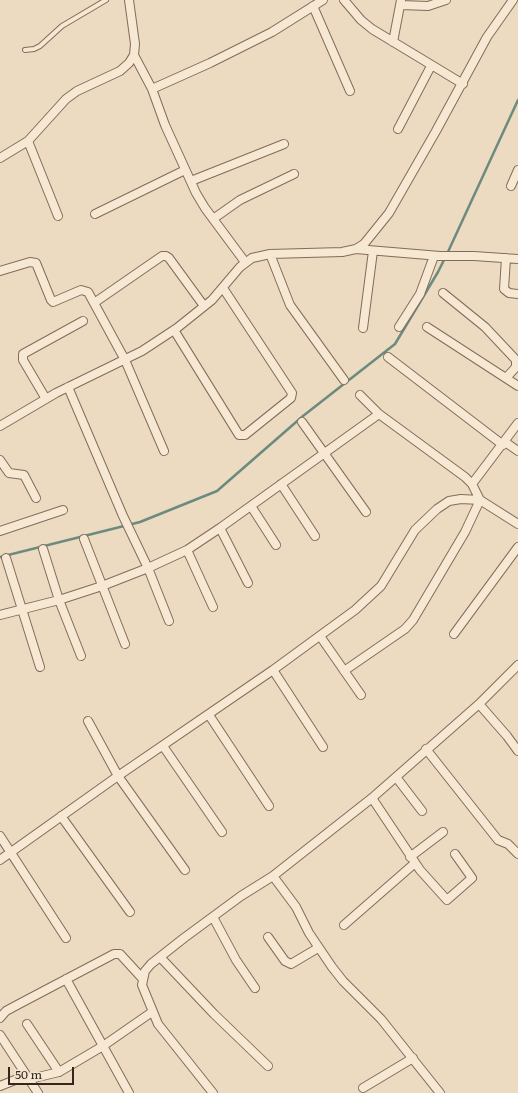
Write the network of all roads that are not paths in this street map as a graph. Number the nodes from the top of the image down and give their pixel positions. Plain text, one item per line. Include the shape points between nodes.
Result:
1 (106, 0) edge
2 (129, 0) edge
3 (323, 0) edge
4 (344, 0) edge
5 (446, 0) edge
6 (513, 0) edge
7 (401, 2) edge
8 (313, 6) junction
9 (393, 42) junction
10 (25, 50) dead end
11 (134, 56) junction
12 (431, 66) junction
13 (463, 84) junction
14 (152, 88) junction
15 (350, 91) dead end
16 (398, 129) dead end
17 (28, 141) junction
18 (284, 144) dead end
19 (0, 158) edge
20 (185, 170) junction
21 (518, 170) edge
22 (294, 174) dead end
23 (191, 182) junction
24 (511, 186) dead end
25 (95, 214) dead end
26 (58, 216) dead end
27 (213, 219) junction
28 (356, 249) junction
29 (373, 251) junction
30 (270, 254) junction
31 (437, 256) junction
32 (506, 258) junction
33 (518, 258) edge
34 (245, 262) junction
35 (0, 271) edge
36 (223, 288) junction
37 (443, 293) dead end
38 (518, 294) edge
39 (94, 303) junction
40 (204, 306) junction
41 (83, 320) dead end
42 (399, 327) dead end
43 (427, 327) dead end
44 (363, 328) dead end
45 (174, 330) junction
46 (388, 357) dead end
47 (125, 360) junction
48 (506, 378) junction
49 (344, 380) dead end
50 (518, 386) edge
51 (68, 388) junction
52 (360, 395) dead end
53 (46, 398) junction
54 (379, 414) junction
55 (302, 422) dead end
56 (518, 423) edge
57 (0, 426) edge
58 (504, 443) junction
59 (164, 451) dead end
60 (518, 451) edge
61 (325, 454) junction
62 (0, 460) edge
63 (281, 484) junction
64 (472, 484) junction
65 (36, 498) dead end
66 (480, 500) junction
67 (251, 506) junction
68 (63, 510) dead end
69 (366, 512) dead end
70 (518, 524) edge
71 (220, 528) junction
72 (0, 532) edge
73 (315, 536) dead end
74 (84, 540) dead end
75 (276, 545) dead end
76 (518, 547) edge
77 (43, 549) dead end
78 (187, 550) junction
79 (6, 558) dead end
80 (148, 568) junction
81 (248, 583) dead end
82 (102, 586) junction
83 (59, 600) junction
84 (213, 607) dead end
85 (22, 610) junction
86 (0, 616) edge
87 (169, 621) dead end
88 (454, 634) dead end
89 (320, 636) junction
90 (125, 644) dead end
91 (81, 656) dead end
92 (518, 665) edge
93 (40, 667) dead end
94 (273, 670) junction
95 (344, 671) junction
96 (361, 695) dead end
97 (479, 704) junction
98 (209, 715) junction
99 (88, 720) dead end
100 (163, 746) junction
101 (323, 747) dead end
102 (426, 749) junction
103 (518, 751) edge
104 (118, 776) junction
105 (396, 777) junction
106 (372, 798) junction
107 (269, 806) dead end
108 (422, 811) dead end
109 (61, 816) junction
110 (222, 832) dead end
111 (444, 832) dead end
112 (0, 836) edge
113 (9, 853) junction
114 (454, 854) dead end
115 (518, 854) edge
116 (0, 860) edge
117 (413, 860) junction
118 (185, 870) dead end
119 (273, 876) junction
120 (130, 912) dead end
121 (213, 917) junction
122 (344, 925) dead end
123 (268, 937) dead end
124 (66, 938) dead end
125 (318, 948) junction
126 (160, 957) junction
127 (142, 978) junction
128 (66, 979) junction
129 (255, 988) dead end
130 (152, 1012) junction
131 (0, 1018) edge
132 (27, 1024) dead end
133 (0, 1035) edge
134 (103, 1046) junction
135 (413, 1058) junction
136 (268, 1066) dead end
137 (60, 1072) junction
138 (30, 1079) junction
139 (0, 1086) edge
140 (363, 1088) dead end
141 (38, 1093) edge
142 (129, 1093) edge
143 (213, 1093) edge
144 (440, 1093) edge

1 - 10 lane via 62,26 40,46
2 - 11 street via 135,44
3 - 8 street
4 - 9 street via 361,20
5 - 7 street via 428,6
6 - 13 street via 487,37
7 - 9 street
8 - 14 street via 272,32
8 - 15 street
9 - 12 street
11 - 14 street
11 - 17 street via 120,71 77,91 66,99
12 - 13 street
12 - 16 street
13 - 28 street via 389,213 373,234
14 - 20 street
17 - 19 street
17 - 26 street
18 - 23 street
20 - 23 street
20 - 25 street
21 - 24 street
22 - 27 street via 240,200
23 - 27 street
27 - 34 street
28 - 29 street
28 - 30 street via 342,252
29 - 31 street
29 - 44 street
30 - 34 street
30 - 49 street via 290,305
31 - 32 street
31 - 42 street via 420,294
32 - 33 street
32 - 38 street via 504,289 509,293
34 - 36 street
35 - 39 street via 34,261 53,302 84,290 90,294
36 - 40 street
36 - 45 street via 292,393 291,398 245,435 239,435
37 - 48 street via 485,327 516,360 516,367
39 - 40 street via 162,256 166,256
39 - 47 street
40 - 45 street
41 - 53 street via 23,354 23,360
43 - 48 street
45 - 47 street
46 - 58 street via 427,389
47 - 51 street
47 - 59 street
48 - 50 street
51 - 53 street
51 - 80 street
52 - 54 street
53 - 57 street
54 - 61 street
54 - 64 street
55 - 61 street
56 - 58 street
58 - 60 street
58 - 64 street
61 - 63 street
61 - 69 street
62 - 65 street via 8,473 24,475
63 - 67 street
63 - 73 street
64 - 66 street
66 - 70 street
66 - 89 street via 449,501 426,518 406,542 380,586 355,610
66 - 95 street via 465,532 413,620 405,629
67 - 71 street
67 - 75 street
68 - 72 street
71 - 78 street
71 - 81 street
74 - 82 street
76 - 88 street
77 - 83 street
78 - 80 street
78 - 84 street
79 - 85 street
80 - 82 street
80 - 87 street
82 - 83 street
82 - 90 street
83 - 85 street
83 - 91 street
85 - 86 street
85 - 93 street
89 - 94 street
89 - 95 street
92 - 97 street
94 - 98 street
94 - 101 street
95 - 96 street
97 - 102 street
97 - 103 street
98 - 100 street
98 - 107 street
99 - 104 street
100 - 104 street
100 - 110 street
102 - 105 street
102 - 115 street via 498,840 508,844
104 - 109 street
104 - 118 street
105 - 106 street
105 - 108 street
106 - 117 street
106 - 119 street
109 - 113 street
109 - 120 street
111 - 117 street
112 - 113 street
113 - 116 street
113 - 124 street
114 - 117 street via 472,878 447,900 432,886
117 - 122 street
119 - 121 street
119 - 125 street
121 - 126 street
121 - 129 street via 236,960
123 - 125 street via 285,961 291,964
125 - 135 street via 343,981 369,1006
126 - 127 street via 145,971
126 - 136 street
127 - 128 street via 118,953
127 - 130 street
128 - 131 street via 6,1012
128 - 134 street
130 - 134 street
130 - 143 street via 158,1024
132 - 137 street
133 - 138 street
134 - 137 street
134 - 142 street
135 - 140 street
135 - 144 street
137 - 138 street
138 - 139 street via 16,1080
138 - 141 street

